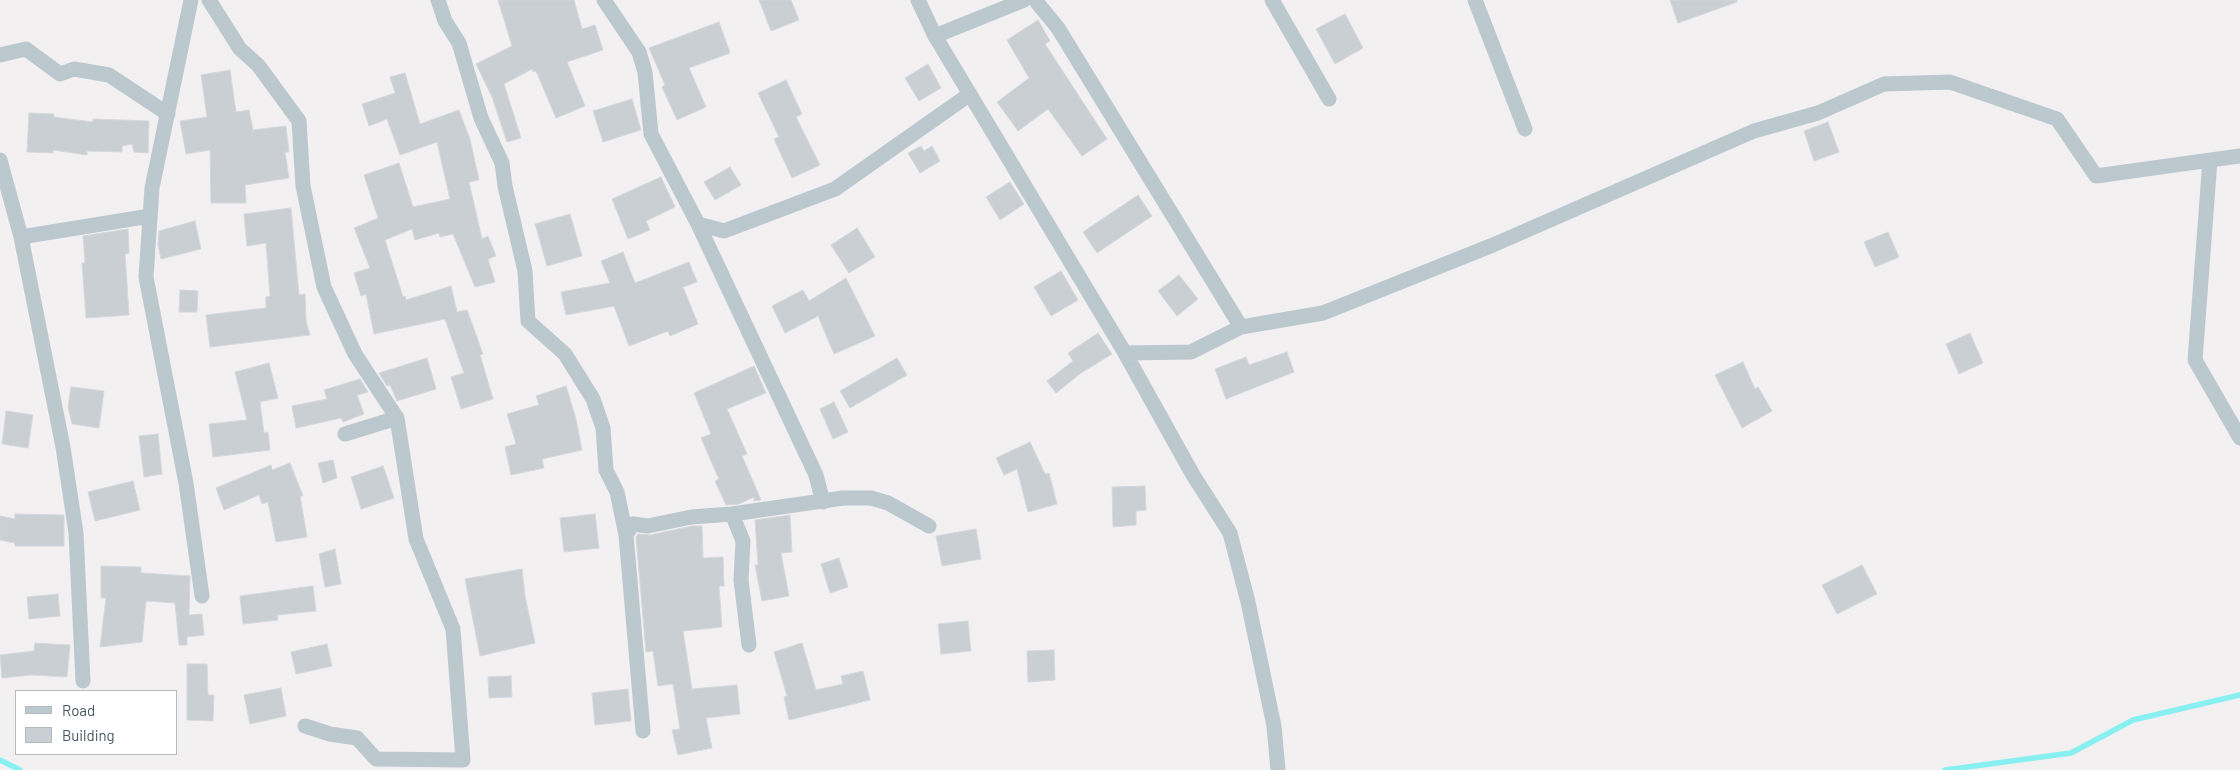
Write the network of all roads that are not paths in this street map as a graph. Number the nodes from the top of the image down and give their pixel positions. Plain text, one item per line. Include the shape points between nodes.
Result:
1 (191, 0) edge
2 (209, 0) edge
3 (438, 0) edge
4 (604, 0) edge
5 (918, 0) edge
6 (1024, 0) edge
7 (1035, 0) edge
8 (1272, 0) edge
9 (1475, 0) edge
10 (935, 36) junction
11 (0, 55) edge
12 (970, 94) junction
13 (1328, 98) dead end
14 (168, 114) junction
15 (1525, 129) dead end
16 (2240, 156) edge
17 (0, 160) edge
18 (2210, 160) junction
19 (150, 216) junction
20 (698, 224) junction
21 (21, 237) junction
22 (1241, 327) junction
23 (1125, 353) junction
24 (397, 418) junction
25 (344, 434) dead end
26 (2240, 438) edge
27 (823, 502) junction
28 (732, 514) junction
29 (929, 526) dead end
30 (626, 535) junction
31 (202, 596) dead end
32 (749, 645) dead end
33 (83, 681) dead end
34 (305, 726) dead end
35 (644, 731) dead end
36 (1278, 770) edge

1 - 14 street
2 - 24 street via 240,49 258,65 299,121 303,186 324,288 355,354
3 - 30 street via 445,21 459,43 481,118 502,163 525,271 528,321 565,354 592,399 603,428 606,470 617,492
4 - 20 street via 639,52 645,72 650,134
5 - 10 street
6 - 10 street
7 - 22 street via 1058,28
8 - 13 street
9 - 15 street
10 - 12 street
11 - 14 street via 26,49 60,74 74,69 109,75
12 - 20 street via 835,189 724,231
12 - 23 street
14 - 19 street via 152,188
16 - 18 street
17 - 21 street
18 - 22 street via 2096,176 2057,118 1950,82 1884,84 1818,113 1754,130 1493,244 1323,313
18 - 26 street via 2195,360
19 - 21 street
19 - 31 street via 146,277 186,483
20 - 27 street via 816,475
21 - 33 street via 63,447 76,534
22 - 23 street via 1190,352
23 - 36 street via 1193,475 1230,533 1274,726
24 - 25 street
24 - 34 street via 416,539 452,629 463,760 376,759 357,738
27 - 28 street
27 - 29 street via 871,498 888,503
28 - 30 street via 690,517 648,526 633,524
28 - 32 street via 743,540 741,580
30 - 35 street

